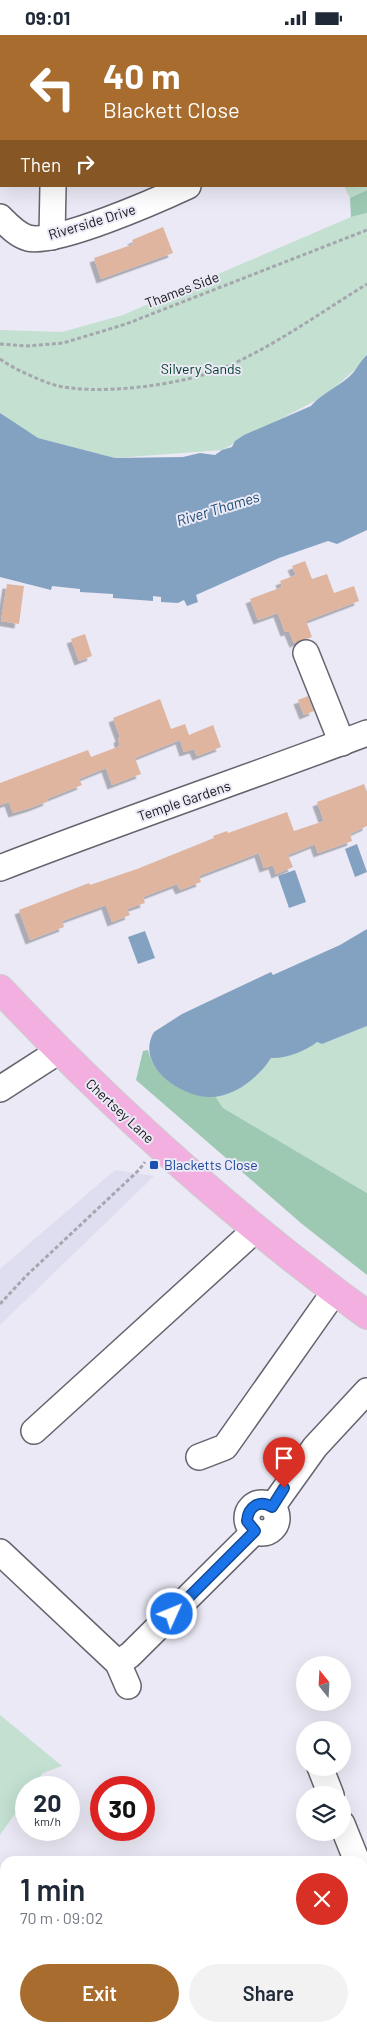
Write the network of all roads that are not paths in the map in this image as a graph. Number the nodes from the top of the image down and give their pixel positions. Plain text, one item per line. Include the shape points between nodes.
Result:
1 (53, 187) edge
2 (186, 187) edge
3 (0, 217) edge
4 (52, 237) junction
5 (306, 653) dead end
6 (367, 733) edge
7 (342, 743) junction
8 (0, 868) edge
9 (0, 989) edge
10 (59, 1051) junction
11 (0, 1089) edge
12 (255, 1229) junction
13 (335, 1291) junction
14 (367, 1315) edge
15 (367, 1391) edge
16 (34, 1431) dead end
17 (199, 1457) dead end
18 (0, 1552) edge
19 (118, 1663) junction
20 (128, 1686) dead end
21 (349, 1841) edge
22 (355, 1856) edge

1 - 4 street
2 - 4 street, Riverside Drive via 126,213
3 - 4 street, Riverside Drive via 28,238
5 - 7 street
6 - 7 street, Temple Gardens
7 - 8 street, Temple Gardens
9 - 10 main road, Chertsey Lane
10 - 11 street
10 - 12 main road, Chertsey Lane via 157,1145
12 - 13 main road, Chertsey Lane
12 - 16 street
13 - 14 main road, Chertsey Lane
13 - 17 street via 225,1447
15 - 19 street via 315,1447 272,1507 277,1518 273,1528 263,1533 255,1531 130,1655
18 - 19 street
19 - 20 street
21 - 22 street

